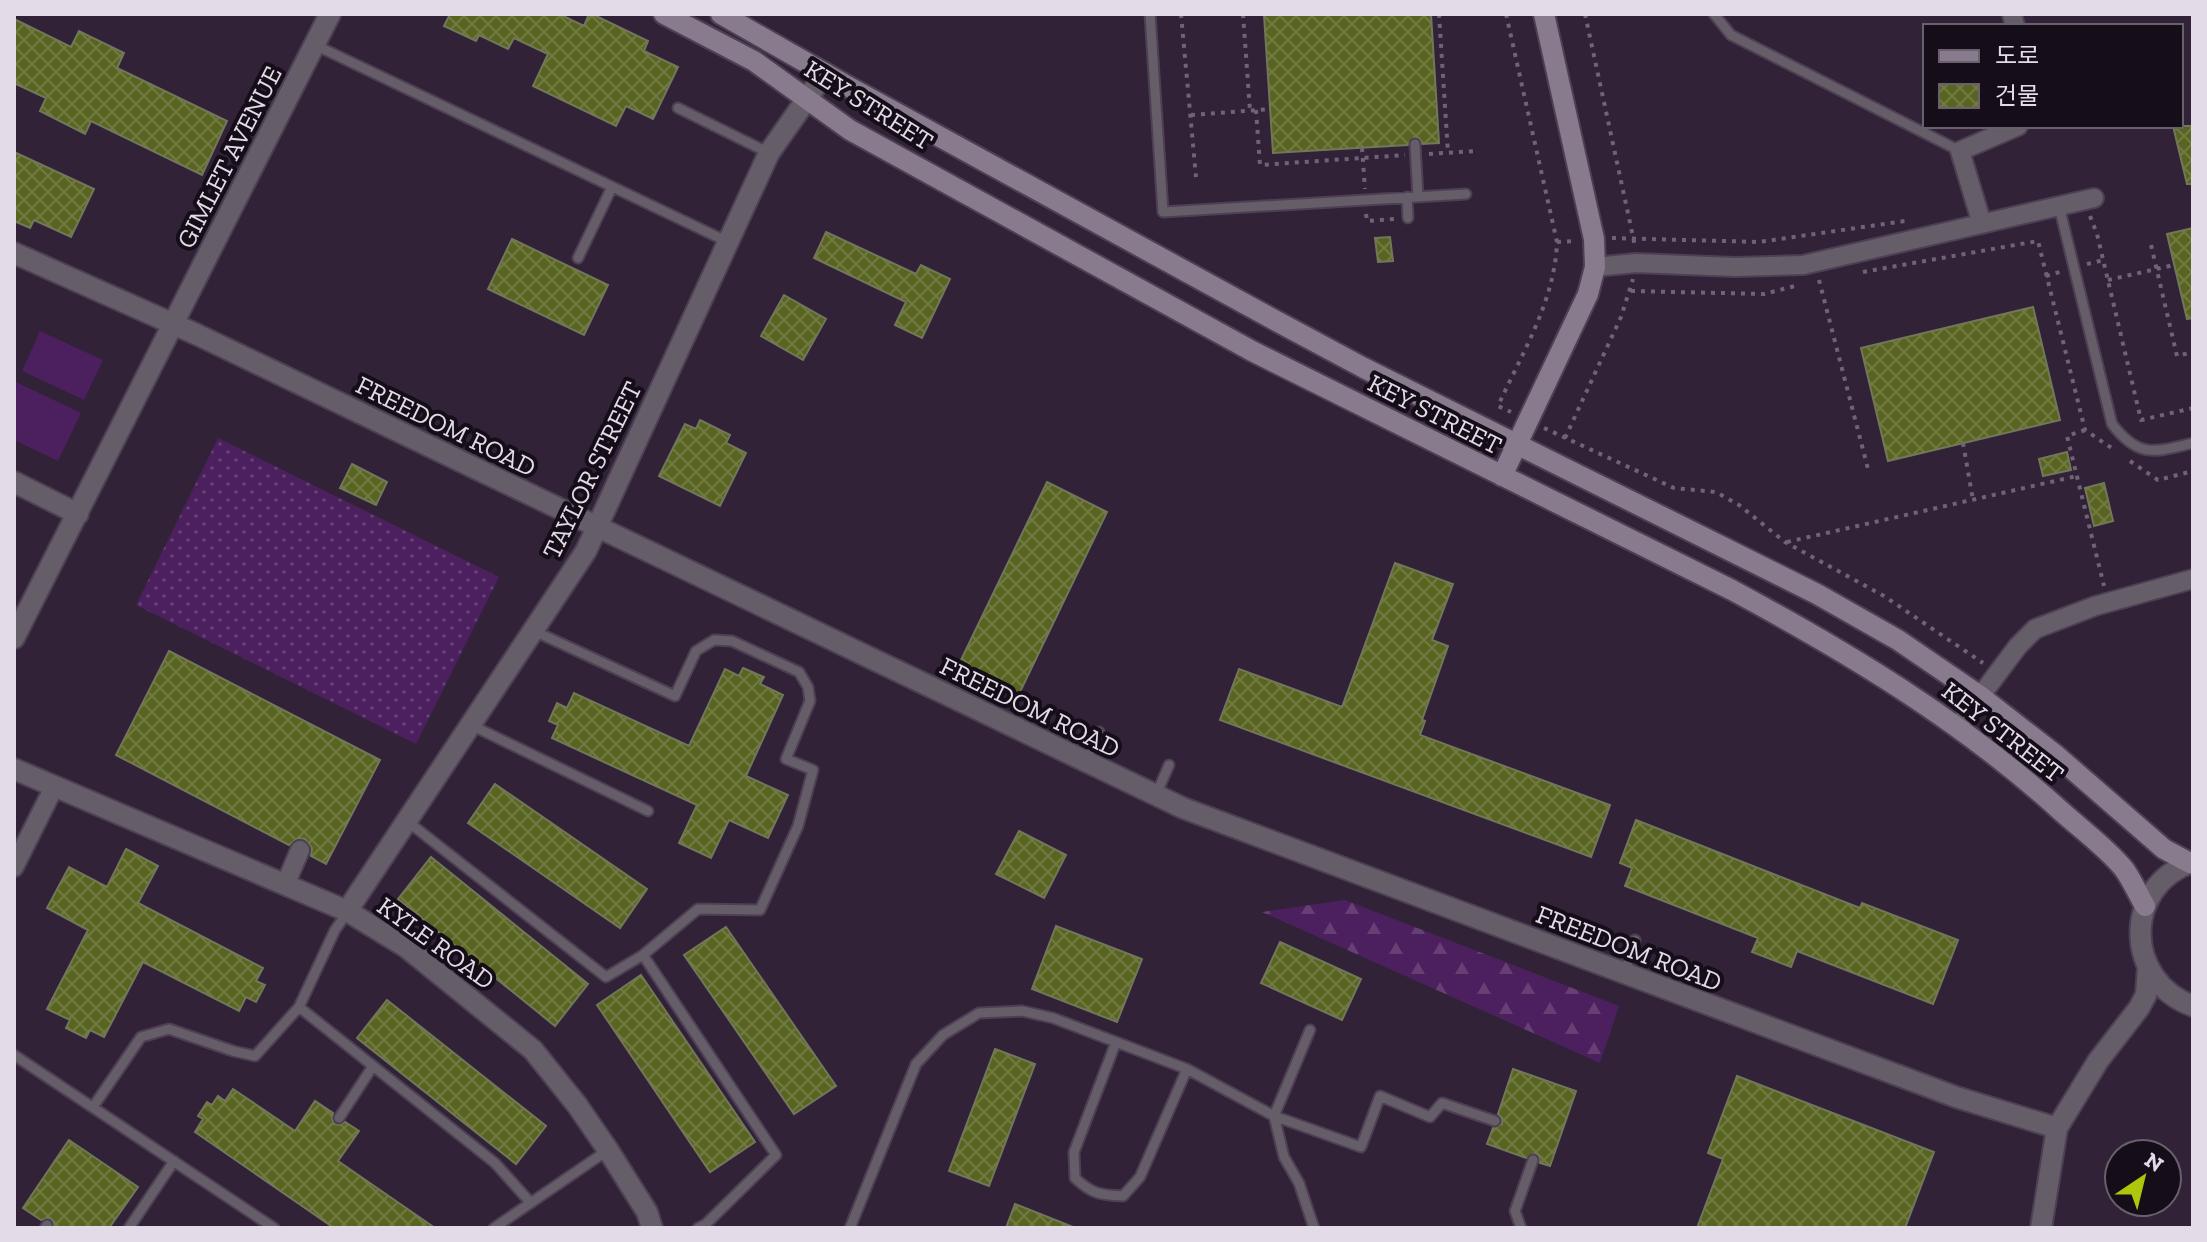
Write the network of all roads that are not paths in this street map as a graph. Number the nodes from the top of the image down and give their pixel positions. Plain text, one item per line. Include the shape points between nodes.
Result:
1 (330, 14) edge
2 (664, 14) edge
3 (721, 14) edge
4 (1150, 14) edge
5 (1544, 14) edge
6 (1714, 14) edge
7 (315, 45) junction
8 (825, 73) junction
9 (807, 99) junction
10 (678, 108) dead end
11 (2013, 128) edge
12 (1415, 150) road end
13 (1960, 151) junction
14 (769, 153) junction
15 (612, 187) junction
16 (1466, 194) dead end
17 (1407, 197) junction
18 (1418, 197) junction
19 (2094, 198) dead end
20 (2059, 206) junction
21 (1408, 218) road end
22 (1982, 224) junction
23 (728, 242) junction
24 (14, 253) edge
25 (578, 258) dead end
26 (1595, 267) junction
27 (175, 324) junction
28 (1518, 443) junction
29 (2193, 443) edge
30 (1502, 476) junction
31 (14, 482) edge
32 (78, 514) junction
33 (597, 528) junction
34 (2193, 579) edge
35 (534, 631) junction
36 (14, 638) edge
37 (1980, 696) junction
38 (471, 725) junction
39 (1958, 726) junction
40 (1099, 732) dead end
41 (1085, 762) junction
42 (1169, 765) dead end
43 (14, 769) edge
44 (54, 787) junction
45 (1155, 795) junction
46 (648, 811) dead end
47 (407, 821) junction
48 (300, 850) dead end
49 (2192, 862) edge
50 (14, 867) edge
51 (285, 885) junction
52 (2145, 906) junction
53 (347, 911) junction
54 (1635, 940) dead end
55 (643, 955) junction
56 (2148, 967) junction
57 (1624, 975) junction
58 (2186, 1003) edge
59 (299, 1007) junction
60 (2139, 1008) junction
61 (1310, 1030) dead end
62 (1116, 1042) junction
63 (14, 1055) edge
64 (373, 1066) junction
65 (1187, 1069) junction
66 (93, 1107) junction
67 (1274, 1116) junction
68 (339, 1118) dead end
69 (1495, 1121) dead end
70 (2057, 1128) junction
71 (608, 1150) junction
72 (1533, 1160) dead end
73 (174, 1161) junction
74 (530, 1202) junction
75 (129, 1228) edge
76 (274, 1228) edge
77 (494, 1228) edge
78 (652, 1228) edge
79 (698, 1228) edge
80 (850, 1228) edge
81 (1314, 1228) edge
82 (1521, 1228) edge
83 (2041, 1228) edge

1 - 7 street, GIMLET AVENUE
2 - 9 main road, KEY STREET via 754,61
3 - 8 main road, KEY STREET
4 - 17 lane via 1163,212
5 - 26 main road via 1594,239
6 - 13 lane via 1731,35
7 - 15 lane
7 - 27 street, GIMLET AVENUE
8 - 9 street, TAYLOR STREET
8 - 28 main road, KEY STREET via 1364,368
9 - 14 street, TAYLOR STREET
9 - 30 main road, KEY STREET via 850,130 1252,351
10 - 14 lane
11 - 13 street
12 - 18 lane
13 - 22 street
14 - 23 street, TAYLOR STREET
15 - 23 lane
15 - 25 lane
16 - 18 lane
17 - 18 lane
17 - 21 lane
19 - 20 street
20 - 22 street
20 - 29 lane via 2112,424 2131,443 2155,452
22 - 26 street via 1803,265
23 - 33 street, TAYLOR STREET
24 - 27 street, FREEDOM ROAD
26 - 28 main road via 1588,294
27 - 32 street, GIMLET AVENUE
27 - 33 street, FREEDOM ROAD
28 - 30 main road
28 - 37 main road, KEY STREET via 1817,594
30 - 39 main road, KEY STREET via 1801,626
31 - 32 street
32 - 36 street, GIMLET AVENUE
33 - 35 street, TAYLOR STREET
33 - 41 street, FREEDOM ROAD
34 - 37 street via 2035,629
35 - 38 street, TAYLOR STREET
35 - 55 lane via 675,696 696,651 714,640 732,641 799,672 808,687 810,701 786,759 813,770 798,826 760,910 698,909
37 - 39 street
37 - 49 main road, KEY STREET via 2157,844
38 - 46 lane
38 - 47 street, TAYLOR STREET
39 - 52 main road, KEY STREET via 2124,869
40 - 41 lane
41 - 45 street, FREEDOM ROAD
42 - 45 lane
43 - 44 street, KYLE ROAD
44 - 50 street
44 - 51 street, KYLE ROAD
45 - 57 street, FREEDOM ROAD
47 - 53 street, TAYLOR STREET
47 - 55 lane via 606,977
48 - 51 street
49 - 52 street via 2163,879
51 - 53 street, KYLE ROAD
52 - 56 street via 2140,937
53 - 59 lane
53 - 71 street, KYLE ROAD via 406,947 533,1050
54 - 57 lane
55 - 79 lane via 776,1155
56 - 58 street via 2158,983
56 - 60 street via 2146,995
57 - 70 street, FREEDOM ROAD via 1956,1097
58 - 60 street via 2151,1002
59 - 64 lane
59 - 66 lane via 255,1056 169,1029 141,1037
60 - 70 street via 2104,1051
61 - 67 lane
62 - 65 lane
62 - 65 lane via 1074,1152 1075,1178 1089,1191 1123,1196 1140,1177
62 - 80 lane via 1022,1011 979,1013 943,1035 916,1064
63 - 66 lane
64 - 68 lane
64 - 74 lane via 495,1163
65 - 67 lane
66 - 73 lane
67 - 69 lane via 1361,1147 1380,1096 1430,1117 1442,1103
67 - 81 lane via 1284,1157
70 - 83 street
71 - 74 lane
71 - 78 street, KYLE ROAD
72 - 82 lane via 1515,1211
73 - 75 lane
73 - 76 lane
74 - 77 lane

